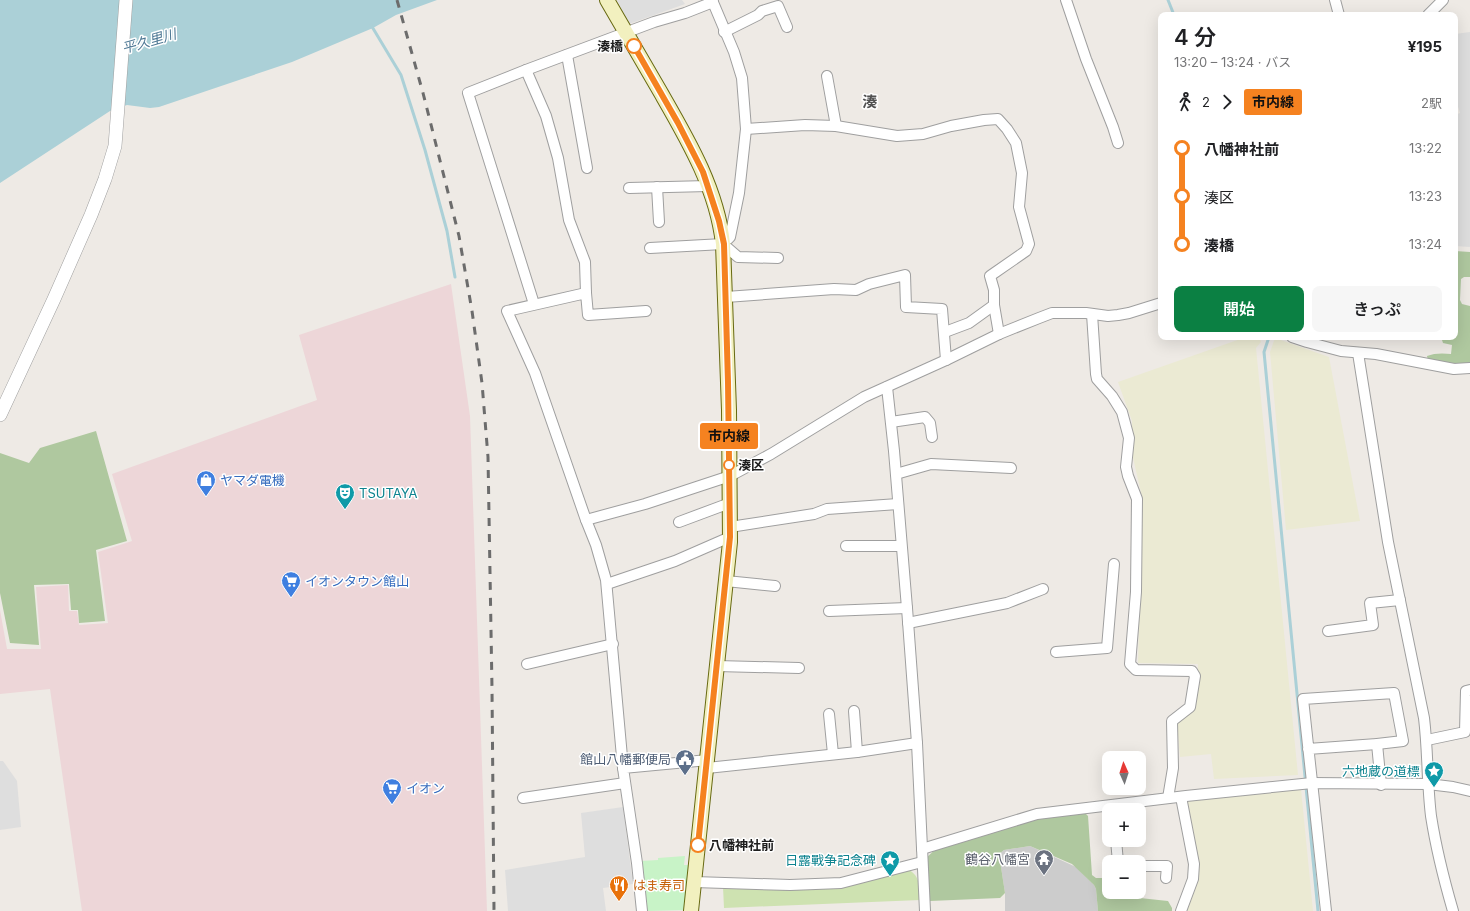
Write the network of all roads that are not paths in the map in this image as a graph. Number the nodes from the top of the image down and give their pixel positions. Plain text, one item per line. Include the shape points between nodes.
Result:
1 (126, 0) edge
2 (607, 0) edge
3 (1066, 0) edge
4 (1335, 0) edge
5 (1443, 0) edge
6 (713, 1) edge
7 (1338, 12) edge
8 (1431, 12) edge
9 (787, 27) dead end
10 (724, 32) junction
11 (626, 33) junction
12 (567, 55) junction
13 (526, 70) junction
14 (827, 76) dead end
15 (836, 126) junction
16 (746, 129) junction
17 (1118, 143) dead end
18 (587, 168) dead end
19 (708, 186) junction
20 (657, 187) junction
21 (629, 188) dead end
22 (658, 222) dead end
23 (724, 244) junction
24 (650, 248) dead end
25 (778, 258) dead end
26 (586, 293) junction
27 (726, 297) junction
28 (534, 304) junction
29 (1158, 304) edge
30 (994, 305) junction
31 (646, 311) dead end
32 (1092, 314) junction
33 (945, 332) junction
34 (999, 334) junction
35 (1302, 340) edge
36 (1358, 353) junction
37 (946, 360) junction
38 (1470, 368) edge
39 (887, 387) junction
40 (0, 415) edge
41 (891, 422) junction
42 (932, 437) dead end
43 (1011, 468) dead end
44 (896, 474) junction
45 (730, 476) junction
46 (730, 503) junction
47 (898, 504) junction
48 (586, 520) junction
49 (679, 522) dead end
50 (730, 532) junction
51 (846, 546) dead end
52 (901, 546) junction
53 (1114, 564) dead end
54 (726, 581) junction
55 (607, 584) junction
56 (775, 586) dead end
57 (1043, 588) dead end
58 (1400, 600) junction
59 (907, 608) junction
60 (829, 610) dead end
61 (908, 623) junction
62 (1328, 631) dead end
63 (613, 644) junction
64 (1056, 652) dead end
65 (528, 664) dead end
66 (717, 666) junction
67 (799, 668) dead end
68 (1470, 690) edge
69 (854, 711) dead end
70 (829, 714) dead end
71 (1427, 740) junction
72 (916, 743) junction
73 (1378, 744) junction
74 (1308, 749) junction
75 (857, 752) junction
76 (833, 754) junction
77 (707, 764) junction
78 (623, 768) junction
79 (625, 783) junction
80 (1308, 784) junction
81 (1428, 784) junction
82 (1381, 785) junction
83 (1470, 791) edge
84 (1181, 797) junction
85 (522, 798) dead end
86 (1168, 798) junction
87 (1140, 803) edge
88 (1102, 809) edge
89 (922, 849) junction
90 (922, 862) junction
91 (1146, 866) edge
92 (1166, 878) dead end
93 (694, 882) junction
94 (642, 911) edge
95 (691, 911) edge
96 (925, 911) edge
97 (1181, 911) edge
98 (1326, 911) edge
99 (1453, 911) edge

1 - 40 street via 115,146 105,179
2 - 11 main road
3 - 17 street
4 - 7 street
5 - 8 street
6 - 10 street
6 - 11 street
9 - 10 street via 778,6 762,10 758,15
10 - 16 street via 734,52 742,78
11 - 12 street
11 - 19 main road via 691,146
12 - 13 street
12 - 18 street
13 - 26 street via 546,116 558,158 569,220 585,262
13 - 28 street via 468,93
14 - 15 street
15 - 16 street via 805,125
15 - 30 street via 897,136 923,134 951,126 998,119 1007,129 1016,143 1022,173 1019,207 1029,244 1026,251 990,276 994,290
16 - 23 street via 739,193 730,237
19 - 20 street
19 - 23 main road
20 - 21 street
20 - 22 street
23 - 24 street
23 - 25 street via 738,257
23 - 27 main road
26 - 28 street
26 - 31 street via 588,315
27 - 33 street via 834,289 856,290 905,275 906,307 942,310
27 - 45 main road
28 - 48 street via 507,311 535,373
29 - 32 street via 1129,313 1108,316
30 - 33 street via 969,323
30 - 34 street
32 - 34 street via 1052,313
32 - 86 street via 1097,379 1122,412 1129,438 1126,467 1137,499 1136,592 1130,664 1136,670 1192,671 1195,676 1190,707 1172,721 1173,768
33 - 37 street
34 - 37 street
35 - 36 street
36 - 38 street via 1454,369
36 - 58 street via 1388,542
37 - 39 street
39 - 41 street
39 - 45 street via 864,397
41 - 42 street via 925,417 930,423
41 - 44 street
43 - 44 street via 931,464
44 - 47 street
45 - 46 main road
45 - 48 street
46 - 49 street
46 - 50 main road
47 - 50 street via 827,509
47 - 52 street
48 - 55 street
50 - 54 main road
50 - 55 street via 675,561
51 - 52 street
52 - 59 street
53 - 64 street via 1107,648
54 - 56 street
54 - 66 main road
55 - 63 street
57 - 61 street via 1007,604
58 - 62 street via 1370,603 1373,625
58 - 71 street
59 - 60 street
59 - 61 street
61 - 72 street
63 - 65 street
63 - 78 street
66 - 67 street
66 - 77 main road
68 - 71 street via 1466,691 1465,732
69 - 75 street
70 - 76 street
71 - 81 street
72 - 75 street
72 - 89 street
73 - 74 street
73 - 74 street via 1403,741 1394,692 1303,699
73 - 82 street
74 - 80 street
75 - 76 street
76 - 77 street
77 - 78 street
77 - 93 main road
78 - 79 street
79 - 85 street
79 - 94 street
80 - 82 street
80 - 84 street
80 - 98 street
81 - 82 street
81 - 83 street
81 - 99 street via 1442,875
84 - 86 street
84 - 97 street via 1194,864 1193,879
86 - 87 street
88 - 89 street via 1037,814
89 - 90 street
90 - 93 street via 841,883 790,885
90 - 96 street
91 - 92 street via 1167,866
93 - 95 main road

